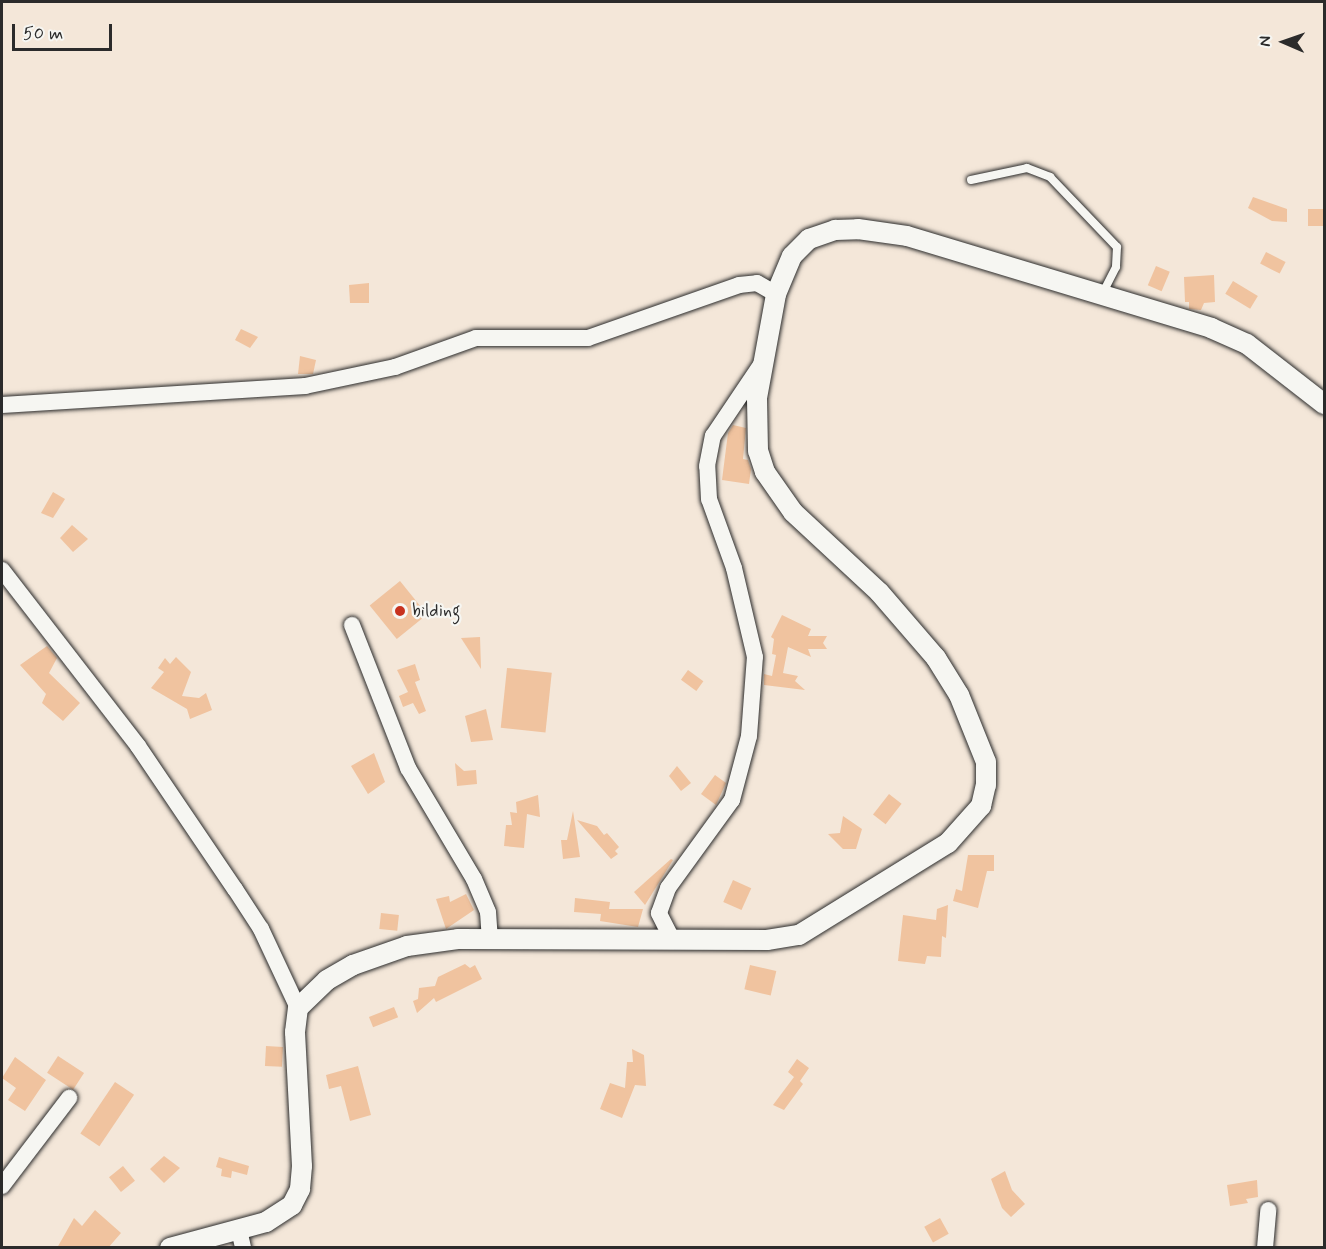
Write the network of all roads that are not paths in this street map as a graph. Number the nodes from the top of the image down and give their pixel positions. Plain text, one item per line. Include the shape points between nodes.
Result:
1 (971, 180) dead end
2 (776, 294) junction
3 (1102, 295) junction
4 (762, 363) junction
5 (1324, 404) edge
6 (2, 405) edge
7 (2, 570) edge
8 (352, 625) dead end
9 (489, 938) junction
10 (672, 939) junction
11 (298, 1008) junction
12 (69, 1098) dead end
13 (2, 1186) edge
14 (1268, 1210) dead end
15 (241, 1239) edge
16 (170, 1248) edge
17 (1265, 1248) edge

1 - 3 lane via 1027,168 1050,177 1117,247 1116,267
2 - 3 street via 792,256 809,239 835,230 858,229 908,236
2 - 4 street
2 - 6 street via 757,283 739,285 588,338 476,338 395,367 305,386
3 - 5 street via 1211,328 1247,344
4 - 10 street via 713,436 707,466 710,499 734,568 755,657 749,736 732,800 668,888 659,913
4 - 10 street via 755,425 765,472 793,512 879,592 936,658 977,737 986,762 986,785 981,806 948,843 816,928 767,940
7 - 11 street via 138,746 222,870 261,929
8 - 9 street via 408,768 474,879 488,912
9 - 10 street
9 - 11 street via 431,941 382,954 327,980
11 - 15 street via 295,1032 300,1189 292,1205 280,1216
12 - 13 street
14 - 17 street
15 - 16 street

